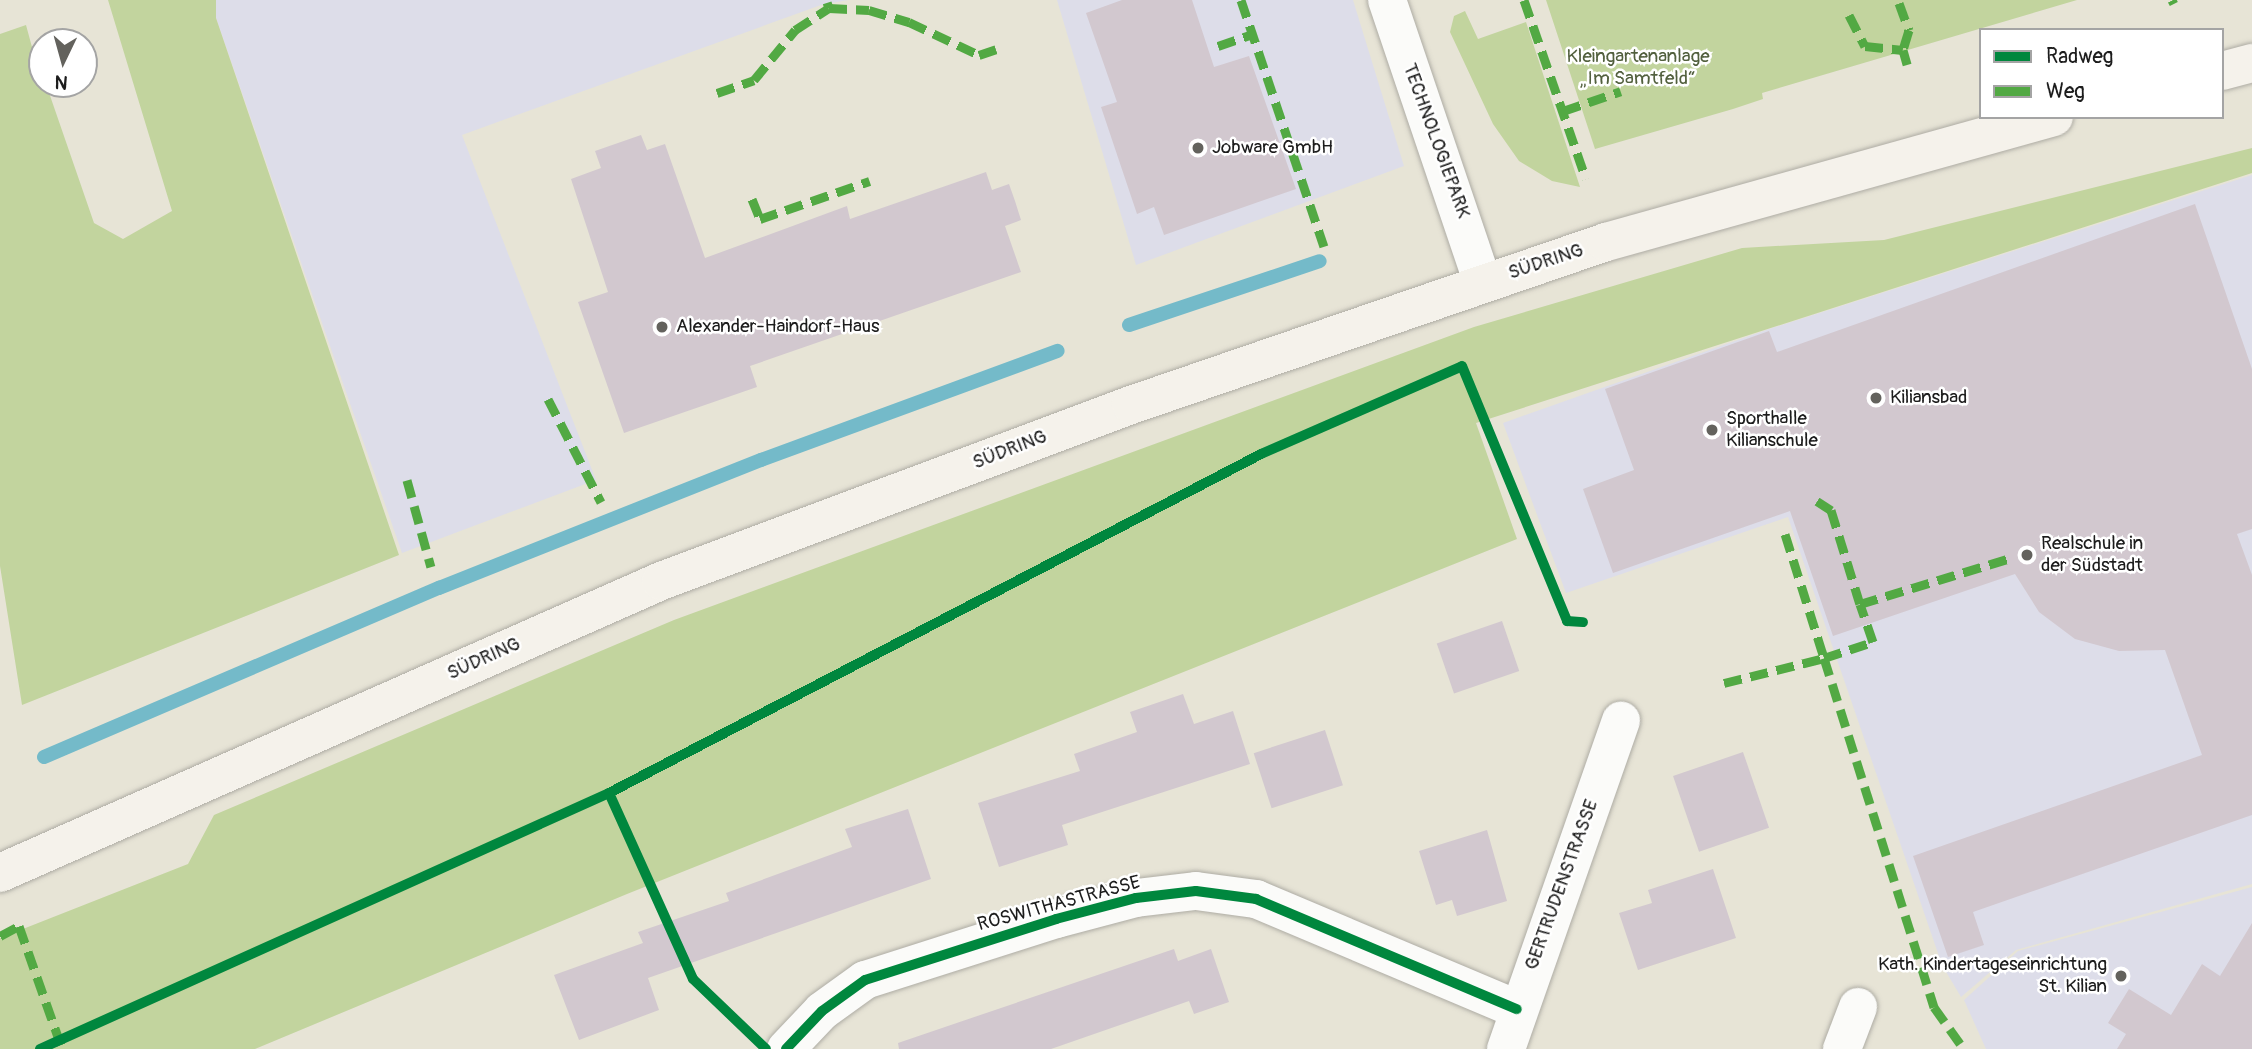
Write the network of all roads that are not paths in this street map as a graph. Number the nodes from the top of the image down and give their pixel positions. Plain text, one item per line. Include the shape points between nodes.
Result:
1 (1387, 0) edge
2 (2252, 63) edge
3 (2224, 70) edge
4 (2047, 119) edge
5 (1483, 283) junction
6 (1621, 721) dead end
7 (0, 873) edge
8 (1858, 1007) dead end
9 (1517, 1009) junction
10 (786, 1049) edge
11 (1506, 1049) edge
12 (1842, 1049) edge

1 - 5 street, TECHNOLOGIEPARK
2 - 3 main road
4 - 5 main road, SÜDRING via 1606,243
5 - 7 main road, SÜDRING via 1131,405 660,581
6 - 9 street, GERTRUDENSTRASSE
8 - 12 street
9 - 10 street, ROSWITHASTRASSE via 1256,899 1196,891 1136,898 1055,919 865,980 822,1011
9 - 11 street, GERTRUDENSTRASSE

